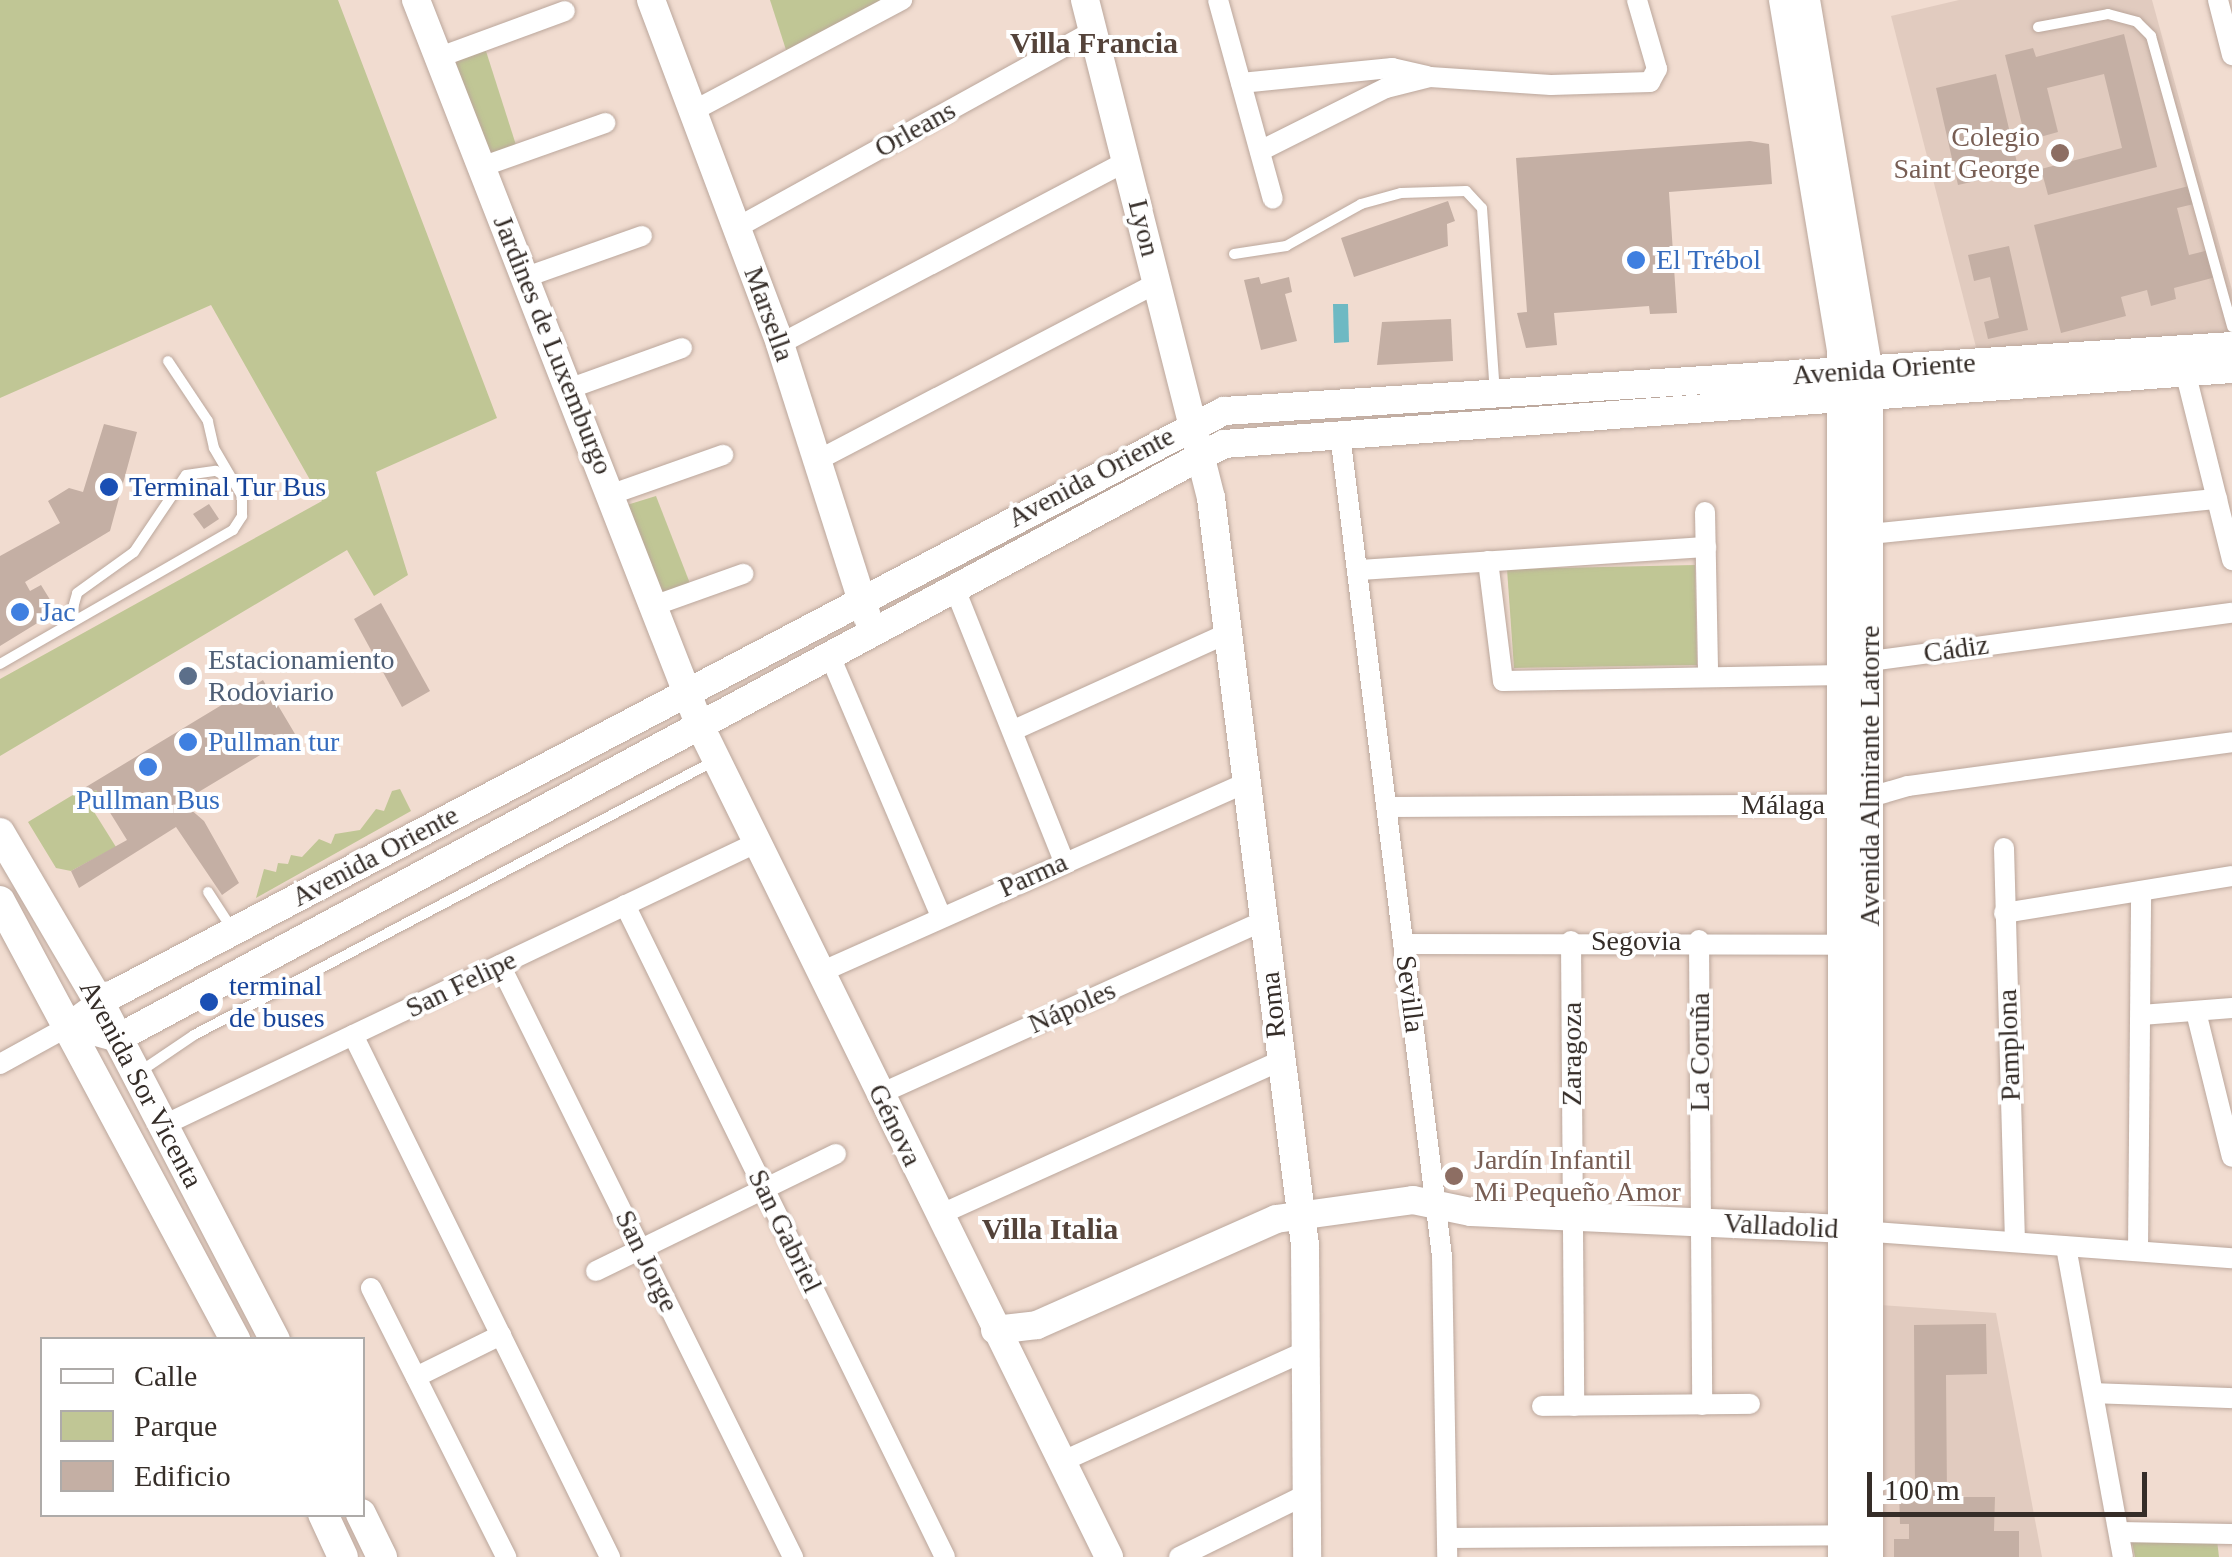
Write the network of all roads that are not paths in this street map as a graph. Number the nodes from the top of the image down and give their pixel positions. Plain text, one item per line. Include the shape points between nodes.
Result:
1 (416, 0) edge
2 (651, 0) edge
3 (902, 0) edge
4 (1085, 0) edge
5 (1218, 0) edge
6 (1638, 0) edge
7 (1783, 0) edge
8 (1806, 0) edge
9 (2223, 4) edge
10 (565, 11) dead end
11 (2038, 27) dead end
12 (1093, 31) junction
13 (2232, 55) edge
14 (440, 57) junction
15 (1430, 77) junction
16 (1241, 82) junction
17 (693, 111) junction
18 (605, 123) dead end
19 (1260, 151) junction
20 (1127, 162) junction
21 (481, 167) junction
22 (1273, 198) dead end
23 (738, 228) junction
24 (642, 236) dead end
25 (1234, 254) dead end
26 (526, 277) junction
27 (1158, 282) junction
28 (2232, 327) edge
29 (780, 344) junction
30 (2232, 346) edge
31 (682, 348) dead end
32 (168, 361) dead end
33 (2232, 369) edge
34 (2185, 371) junction
35 (1856, 385) junction
36 (571, 388) junction
37 (1495, 398) junction
38 (1194, 422) junction
39 (1340, 434) junction
40 (214, 448) junction
41 (723, 455) dead end
42 (1204, 456) junction
43 (820, 459) junction
44 (200, 470) junction
45 (235, 481) junction
46 (612, 494) junction
47 (2217, 499) junction
48 (1706, 512) dead end
49 (1870, 534) junction
50 (1706, 547) junction
51 (2232, 560) edge
52 (1488, 561) junction
53 (1359, 570) junction
54 (743, 574) dead end
55 (956, 589) junction
56 (860, 599) junction
57 (652, 606) junction
58 (2232, 613) edge
59 (68, 625) junction
60 (1228, 632) junction
61 (873, 633) junction
62 (830, 656) junction
63 (1870, 661) junction
64 (0, 664) edge
65 (1708, 675) junction
66 (1844, 675) junction
67 (685, 692) junction
68 (700, 726) junction
69 (1014, 730) junction
70 (2232, 742) edge
71 (718, 759) junction
72 (1246, 783) junction
73 (1857, 801) junction
74 (1389, 807) junction
75 (444, 820) junction
76 (0, 834) edge
77 (758, 842) junction
78 (2004, 848) dead end
79 (448, 861) junction
80 (1064, 861) junction
81 (2232, 876) edge
82 (2141, 891) junction
83 (208, 892) dead end
84 (0, 900) edge
85 (626, 905) junction
86 (2004, 913) junction
87 (940, 916) junction
88 (1264, 921) junction
89 (234, 930) junction
90 (1699, 940) junction
91 (1571, 942) junction
92 (1403, 944) junction
93 (1856, 946) junction
94 (256, 964) junction
95 (500, 965) junction
96 (821, 972) junction
97 (99, 1002) junction
98 (2232, 1008) edge
99 (2196, 1012) junction
100 (2141, 1015) junction
101 (71, 1025) junction
102 (353, 1035) junction
103 (118, 1038) junction
104 (1278, 1062) junction
105 (0, 1064) edge
106 (137, 1074) junction
107 (880, 1094) junction
108 (164, 1126) junction
109 (836, 1154) dead end
110 (2232, 1157) edge
111 (764, 1188) junction
112 (1436, 1204) junction
113 (1301, 1214) junction
114 (939, 1215) junction
115 (1573, 1218) junction
116 (1701, 1221) junction
117 (1856, 1230) junction
118 (2015, 1242) junction
119 (2066, 1247) junction
120 (2138, 1251) junction
121 (642, 1252) junction
122 (2232, 1258) edge
123 (596, 1272) dead end
124 (371, 1288) dead end
125 (995, 1330) junction
126 (501, 1335) junction
127 (233, 1337) edge
128 (273, 1337) edge
129 (1306, 1350) junction
130 (416, 1377) junction
131 (2094, 1393) junction
132 (2232, 1398) edge
133 (1702, 1404) junction
134 (1750, 1404) dead end
135 (1542, 1406) dead end
136 (1574, 1406) junction
137 (1061, 1462) junction
138 (1306, 1494) junction
139 (324, 1517) edge
140 (362, 1517) edge
141 (2119, 1532) junction
142 (2232, 1534) edge
143 (1855, 1546) edge
144 (1447, 1547) edge
145 (343, 1557) edge
146 (382, 1557) edge
147 (506, 1557) edge
148 (610, 1557) edge
149 (793, 1557) edge
150 (945, 1557) edge
151 (1109, 1557) edge
152 (1178, 1557) edge
153 (1307, 1557) edge
154 (2123, 1557) edge

1 - 14 main road, Jardines de Luxemburgo
2 - 17 main road, Marsella
3 - 17 street
4 - 12 main road, Lyon
5 - 16 street
6 - 15 street via 1655,57 1600,83
7 - 35 main road, Avenida Almirante Latorre
8 - 35 main road, Avenida Almirante Latorre
9 - 13 street
10 - 14 street
11 - 28 lane via 2108,14 2152,36
12 - 20 main road, Lyon
12 - 23 street, Orleans
14 - 21 main road, Jardines de Luxemburgo
15 - 16 street via 1392,68
15 - 19 street via 1386,88
16 - 19 street
17 - 23 main road, Marsella
18 - 21 street
19 - 22 street
20 - 27 main road, Lyon
20 - 29 street
21 - 26 main road, Jardines de Luxemburgo
23 - 29 main road, Marsella
24 - 26 street
25 - 37 lane via 1286,246 1374,200 1466,191 1482,208
26 - 36 main road, Jardines de Luxemburgo
27 - 38 main road, Lyon
27 - 43 street
29 - 43 main road, Marsella
30 - 35 main road, Avenida Oriente
31 - 36 street
32 - 40 lane via 208,420
33 - 34 main road, Avenida Oriente
34 - 35 main road, Avenida Oriente
34 - 47 street
35 - 37 main road, Avenida Oriente
35 - 39 main road, Avenida Oriente
35 - 49 main road, Avenida Almirante Latorre
35 - 66 main road, Avenida Almirante Latorre
36 - 46 main road, Jardines de Luxemburgo
37 - 38 main road, Avenida Oriente via 1242,409
38 - 42 main road, Lyon
38 - 56 main road, Avenida Oriente
39 - 42 main road, Avenida Oriente via 1239,440
39 - 53 street, Sevilla
40 - 44 lane
40 - 45 lane
41 - 46 street
42 - 55 main road, Avenida Oriente
42 - 60 main road, Roma
43 - 56 main road, Marsella
44 - 45 lane
44 - 59 lane via 174,489 134,552 77,593
45 - 59 lane via 242,516 232,530
46 - 57 main road, Jardines de Luxemburgo
47 - 49 street
47 - 51 street
48 - 50 street
49 - 63 main road, Avenida Almirante Latorre
50 - 52 street
50 - 65 street
52 - 53 street
52 - 65 street, Cádiz via 1502,681
53 - 74 street, Sevilla
54 - 57 street
55 - 61 main road, Avenida Oriente
55 - 69 street
56 - 61 main road, Marsella
56 - 67 main road, Avenida Oriente
57 - 67 main road, Jardines de Luxemburgo
58 - 63 street, Cádiz
59 - 64 lane
60 - 69 street
60 - 72 main road, Roma
61 - 62 main road, Avenida Oriente
62 - 68 main road, Avenida Oriente
62 - 87 street
63 - 66 street, Cádiz
63 - 73 main road, Avenida Almirante Latorre
65 - 66 street, Cádiz
66 - 73 main road, Avenida Almirante Latorre
67 - 68 main road, Génova
67 - 75 main road, Avenida Oriente
68 - 71 main road, Génova
68 - 79 main road, Avenida Oriente
69 - 80 street
70 - 73 street, Málaga via 1908,786
71 - 77 main road, Génova
71 - 106 lane via 194,1035
72 - 80 street, Parma
72 - 88 main road, Roma
73 - 74 street, Málaga
73 - 93 main road, Avenida Almirante Latorre
74 - 92 street, Sevilla
75 - 79 main road via 456,846
75 - 89 main road, Avenida Oriente
76 - 97 main road, Avenida Sor Vicenta
77 - 85 street, San Felipe
77 - 96 main road, Génova
78 - 86 street, Pamplona
79 - 94 main road, Avenida Oriente
80 - 87 street, Parma
81 - 82 street
82 - 86 street
82 - 100 street
83 - 89 lane
84 - 101 main road, Avenida Sor Vicenta
85 - 95 street, San Felipe
85 - 111 street, San Gabriel
86 - 118 street, Pamplona
87 - 96 street, Parma
88 - 104 main road, Roma
88 - 107 street, Nápoles
89 - 94 main road
89 - 97 main road, Avenida Oriente
90 - 91 street, Segovia
90 - 93 street, Segovia
90 - 116 street, La Coruña
91 - 92 street, Segovia
91 - 115 street, Zaragoza
92 - 112 street, Sevilla
93 - 117 main road, Avenida Almirante Latorre
94 - 103 main road, Avenida Oriente
95 - 102 street, San Felipe
95 - 121 street, San Jorge
96 - 107 main road, Génova
97 - 101 main road, Avenida Oriente
97 - 103 main road, Avenida Sor Vicenta
98 - 99 street
99 - 100 street
99 - 110 street
100 - 120 street
101 - 103 main road
101 - 105 street, Avenida Oriente
101 - 127 main road, Avenida Sor Vicenta
102 - 108 street, San Felipe
102 - 126 street
103 - 106 main road, Avenida Sor Vicenta
104 - 113 main road, Roma
104 - 114 street
106 - 108 main road, Avenida Sor Vicenta
107 - 114 main road, Génova
108 - 128 main road, Avenida Sor Vicenta
109 - 111 street
111 - 121 street
111 - 150 street, San Gabriel
112 - 113 main road, Valladolid
112 - 115 main road, Valladolid
112 - 144 street, Sevilla
113 - 125 main road, Valladolid via 1228,1237 1038,1325
113 - 129 main road, Roma
114 - 125 main road, Génova
115 - 116 main road, Valladolid
115 - 136 street, Zaragoza
116 - 117 main road, Valladolid
116 - 133 street, La Coruña
117 - 118 street, Valladolid
117 - 143 main road, Avenida Almirante Latorre
118 - 119 street, Valladolid
119 - 120 street, Valladolid
119 - 131 street
120 - 122 street, Valladolid
121 - 123 street
121 - 149 street, San Jorge
124 - 130 street
125 - 137 main road, Génova
126 - 130 street
126 - 148 street
129 - 137 street
129 - 138 main road, Roma
130 - 147 street
131 - 132 street
131 - 141 street
133 - 134 street
133 - 136 street
135 - 136 street
137 - 151 main road, Génova
138 - 152 street
138 - 153 main road, Roma
139 - 145 main road
140 - 146 main road
141 - 142 street
141 - 154 street
143 - 144 street

